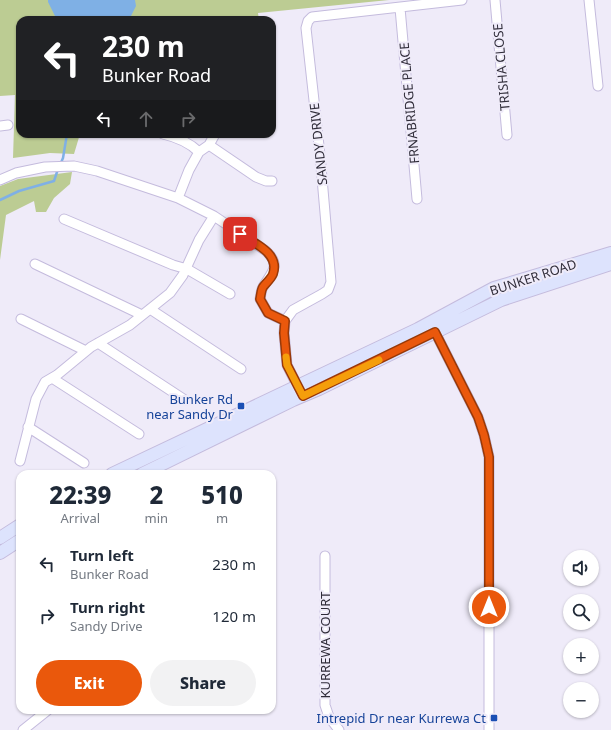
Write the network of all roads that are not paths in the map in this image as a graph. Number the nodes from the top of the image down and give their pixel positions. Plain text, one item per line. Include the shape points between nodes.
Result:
1 (462, 0) edge
2 (495, 0) edge
3 (589, 0) edge
4 (400, 8) junction
5 (598, 86) dead end
6 (507, 135) dead end
7 (179, 138) edge
8 (213, 138) edge
9 (209, 144) junction
10 (199, 152) junction
11 (0, 180) edge
12 (272, 181) dead end
13 (178, 198) junction
14 (418, 199) dead end
15 (214, 216) junction
16 (64, 219) dead end
17 (611, 253) edge
18 (35, 264) dead end
19 (611, 264) edge
20 (187, 269) junction
21 (230, 294) dead end
22 (150, 309) junction
23 (142, 315) junction
24 (21, 319) dead end
25 (285, 321) junction
26 (433, 327) junction
27 (98, 343) junction
28 (86, 351) junction
29 (241, 369) dead end
30 (52, 378) junction
31 (297, 385) junction
32 (303, 396) junction
33 (185, 400) dead end
34 (28, 427) junction
35 (139, 434) dead end
36 (20, 461) dead end
37 (84, 462) dead end
38 (120, 470) edge
39 (150, 470) edge
40 (16, 528) edge
41 (0, 538) edge
42 (16, 543) edge
43 (0, 554) edge
44 (325, 556) dead end
45 (43, 714) edge
46 (23, 730) edge
47 (339, 730) edge
48 (489, 730) edge

1 - 4 street, SANDY DRIVE
2 - 6 street, TRISHA CLOSE
3 - 5 street
4 - 14 street, FRNABRIDGE PLACE
4 - 25 street, SANDY DRIVE via 312,17 308,22 306,28 331,282 328,290 293,310
7 - 10 street
8 - 9 street
9 - 10 street
9 - 12 street via 256,177
10 - 13 street
11 - 13 street via 16,173 74,166
13 - 15 street
15 - 20 street via 198,240
15 - 25 street via 271,255 274,264 273,274 263,288 260,299 268,313
16 - 20 street
17 - 26 main road, BUNKER ROAD via 494,288
18 - 23 street
19 - 26 main road, BUNKER ROAD via 501,300
20 - 21 street
20 - 22 street via 170,293
22 - 23 street
22 - 29 street
23 - 27 street
24 - 28 street
25 - 31 street via 287,365
26 - 31 main road, BUNKER ROAD via 386,344
26 - 32 main road, BUNKER ROAD
26 - 48 street via 478,417 489,457
27 - 28 street
27 - 33 street
28 - 30 street
30 - 34 street via 45,382 36,399
30 - 35 street
31 - 32 street
31 - 38 main road, BUNKER ROAD
32 - 39 main road, BUNKER ROAD
34 - 36 street
34 - 37 street
40 - 41 main road
42 - 43 main road
44 - 47 street, KURREWA COURT via 325,705 329,717
45 - 46 street

